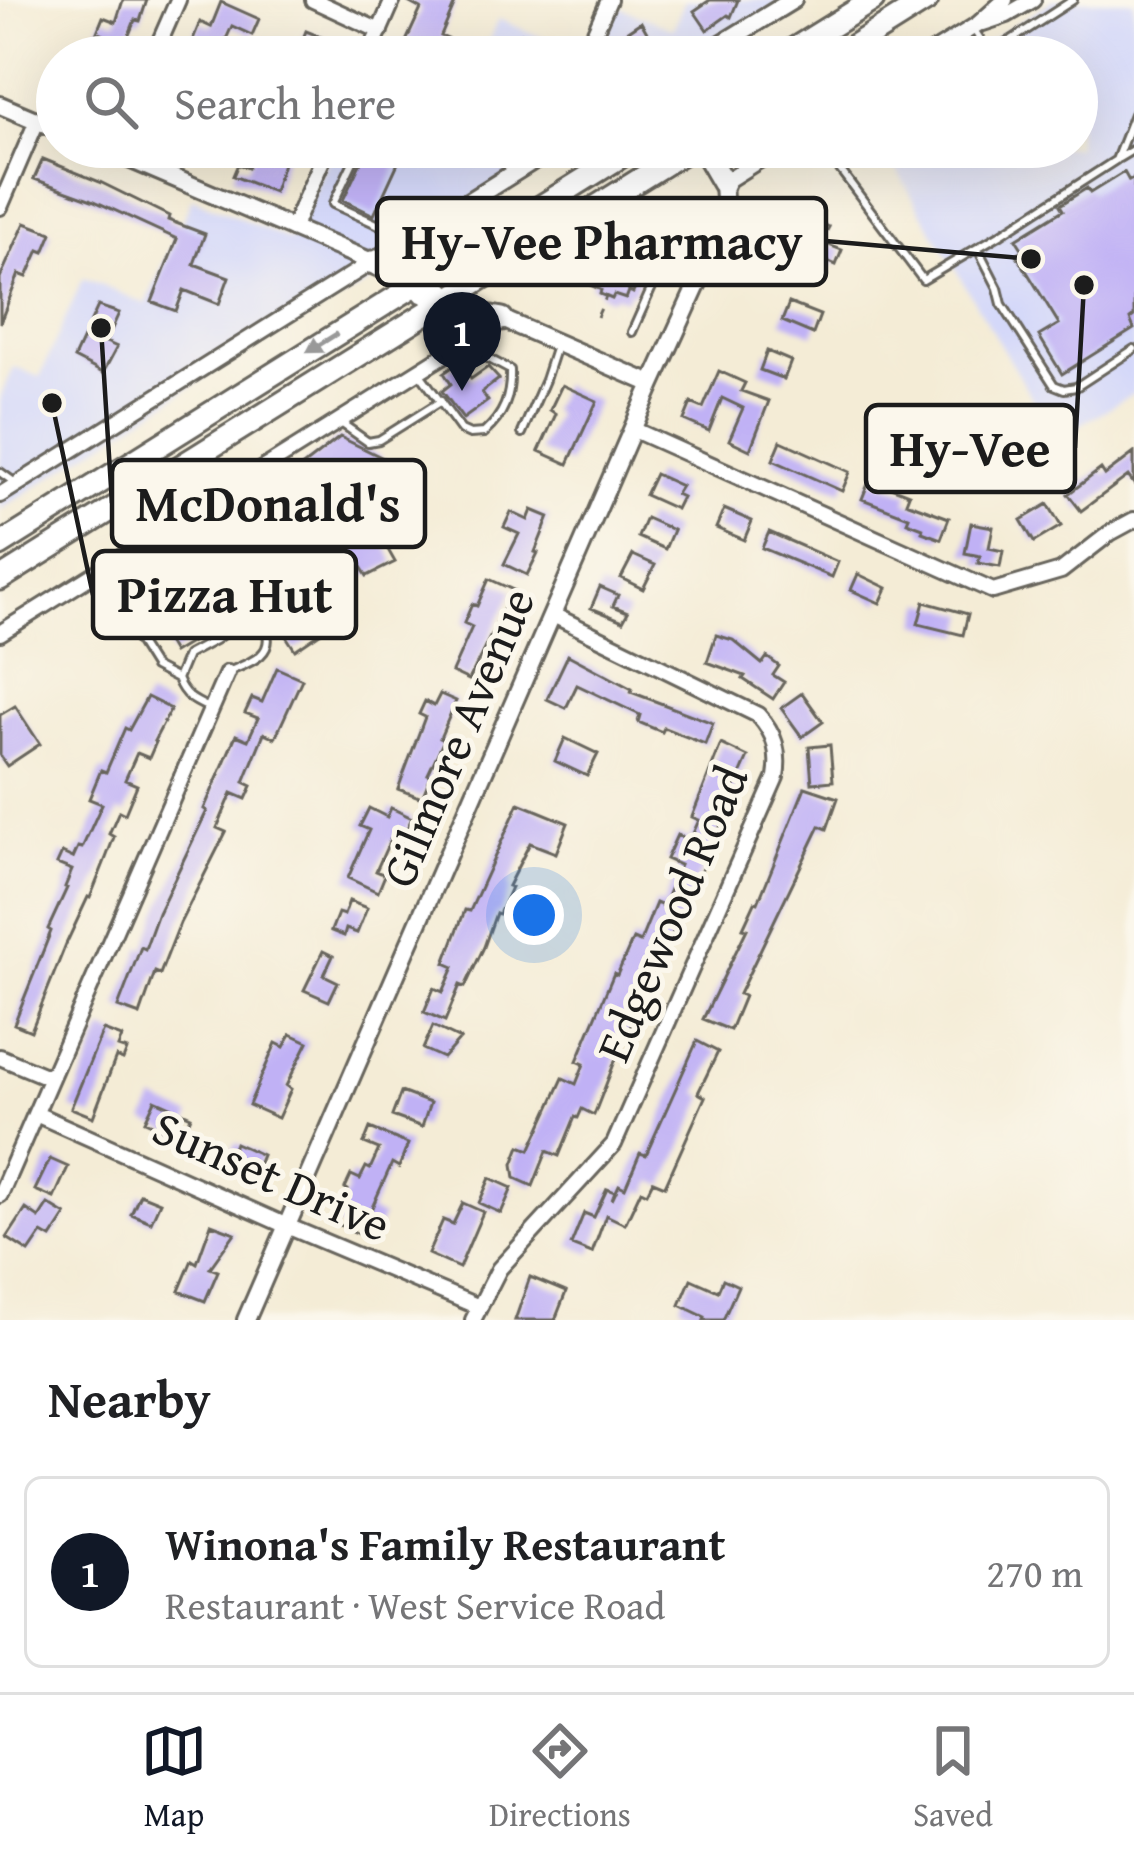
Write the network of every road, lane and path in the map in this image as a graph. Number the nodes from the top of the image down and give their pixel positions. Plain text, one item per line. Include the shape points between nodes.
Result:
1 (178, 0) edge
2 (313, 0) edge
3 (393, 0) edge
4 (609, 0) edge
5 (793, 0) edge
6 (872, 0) edge
7 (927, 0) edge
8 (1005, 0) edge
9 (1033, 0) edge
10 (1073, 0) edge
11 (975, 26) junction
12 (380, 31) junction
13 (162, 36) edge
14 (378, 36) edge
15 (593, 36) edge
16 (734, 36) edge
17 (815, 36) edge
18 (870, 36) edge
19 (959, 36) edge
20 (979, 36) edge
21 (1018, 36) edge
22 (0, 105) edge
23 (1134, 113) edge
24 (36, 121) edge
25 (36, 123) edge
26 (1134, 149) edge
27 (1116, 160) junction
28 (153, 168) edge
29 (319, 168) edge
30 (350, 168) edge
31 (522, 168) edge
32 (602, 168) edge
33 (652, 168) edge
34 (714, 168) edge
35 (724, 168) edge
36 (747, 168) edge
37 (839, 168) edge
38 (723, 183) junction
39 (0, 207) edge
40 (398, 207) dead end
41 (292, 229) junction
42 (977, 248) junction
43 (457, 259) junction
44 (664, 260) dead end
45 (372, 262) junction
46 (706, 263) junction
47 (488, 275) junction
48 (657, 276) dead end
49 (418, 282) junction
50 (606, 296) dead end
51 (446, 301) junction
52 (368, 314) junction
53 (597, 317) dead end
54 (502, 319) junction
55 (408, 325) junction
56 (632, 332) dead end
57 (557, 343) junction
58 (461, 344) junction
59 (1134, 349) edge
60 (418, 371) junction
61 (652, 384) junction
62 (441, 400) junction
63 (338, 421) junction
64 (632, 429) junction
65 (522, 434) dead end
66 (0, 472) edge
67 (106, 478) junction
68 (17, 484) junction
69 (0, 495) edge
70 (1134, 520) edge
71 (94, 521) junction
72 (0, 545) edge
73 (95, 573) junction
74 (0, 579) edge
75 (553, 615) junction
76 (0, 633) edge
77 (227, 673) joint
78 (177, 679) junction
79 (211, 708) junction
80 (0, 1057) edge
81 (50, 1078) junction
82 (36, 1114) junction
83 (0, 1195) edge
84 (287, 1226) junction
85 (476, 1314) edge
86 (246, 1320) edge

1 - 13 street
2 - 12 street
3 - 12 street
4 - 15 street
5 - 16 street
6 - 17 highway
7 - 18 highway
8 - 11 street
9 - 11 street
10 - 21 lane
11 - 19 street
11 - 20 lane
12 - 14 street
22 - 24 street
23 - 27 lane
25 - 39 street
26 - 27 lane
27 - 42 lane
28 - 41 street
29 - 41 street
30 - 40 lane via 333,204 380,225
31 - 45 street
32 - 43 highway
33 - 47 highway
34 - 38 highway
35 - 38 highway
36 - 38 street
37 - 42 lane via 923,280
38 - 46 street, Gilmore Avenue via 725,217
41 - 45 street
42 - 59 lane via 1054,385 1076,387
43 - 49 highway
43 - 51 highway via 441,280
44 - 46 lane via 669,249
45 - 49 highway
45 - 52 highway via 385,285
45 - 68 street
46 - 61 street, Gilmore Avenue
47 - 51 highway
47 - 54 highway via 482,296
48 - 56 lane
49 - 52 highway
49 - 55 highway via 424,298
50 - 53 path
51 - 54 highway
51 - 55 highway
52 -> 67 highway
54 - 57 street
54 - 58 street
55 - 71 highway
57 - 61 street
57 - 65 lane
58 - 60 street
58 - 62 lane via 510,370 504,411 484,433 470,434
60 - 62 lane
60 - 63 street
61 - 64 street, Gilmore Avenue
62 - 63 lane via 379,440 368,442
63 - 73 street
64 - 70 street via 994,591 1061,572
64 - 75 street, Gilmore Avenue
66 - 68 lane
67 - 71 highway via 91,497
67 - 72 highway
68 - 69 street
71 - 74 highway
73 - 76 street
73 - 78 lane via 154,667
75 - 84 street, Gilmore Avenue
75 - 85 street, Edgewood Road via 758,715 778,760 614,1144 500,1269
77 - 78 lane via 267,649 266,630 241,620 188,655
77 - 79 street
78 - 79 lane via 189,699
79 - 81 street
80 - 81 street
81 - 82 street
82 - 83 street
82 - 84 street, Sunset Drive
84 - 85 street, Sunset Drive
84 - 86 street, Gilmore Avenue

